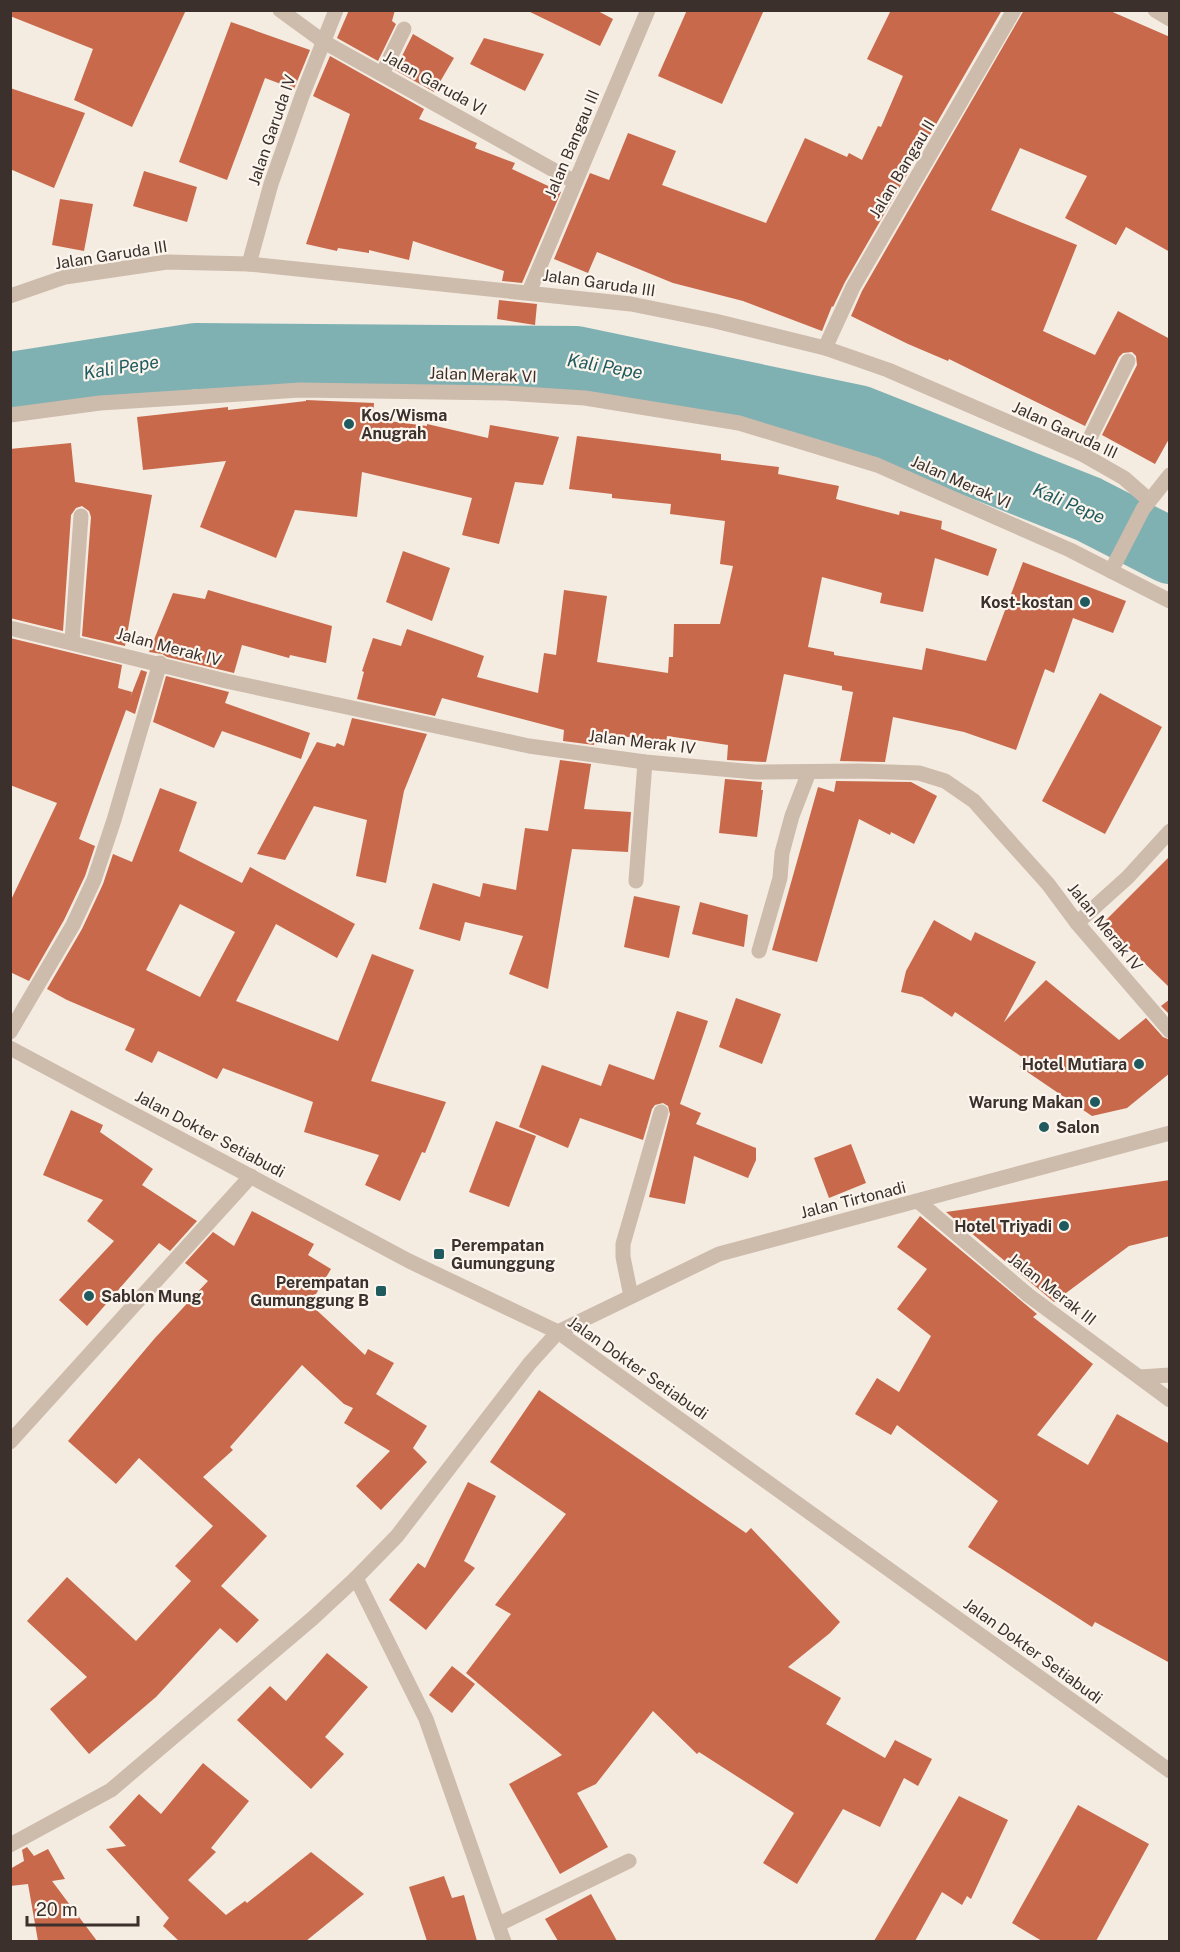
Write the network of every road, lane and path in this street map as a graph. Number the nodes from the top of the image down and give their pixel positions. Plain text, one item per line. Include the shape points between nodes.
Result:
1 (280, 10) edge
2 (336, 10) edge
3 (648, 10) edge
4 (1014, 10) edge
5 (1155, 10) edge
6 (1170, 19) edge
7 (404, 30) dead end
8 (324, 42) junction
9 (382, 74) junction
10 (575, 182) junction
11 (249, 264) junction
12 (529, 292) junction
13 (10, 296) edge
14 (825, 348) junction
15 (1128, 360) dead end
16 (10, 415) edge
17 (1082, 454) junction
18 (1170, 475) edge
19 (1143, 510) junction
20 (81, 516) dead end
21 (1111, 571) junction
22 (1170, 601) edge
23 (10, 627) edge
24 (72, 641) junction
25 (160, 663) junction
26 (645, 762) junction
27 (809, 772) junction
28 (1170, 831) edge
29 (636, 881) dead end
30 (1077, 923) junction
31 (759, 951) dead end
32 (1170, 1031) edge
33 (10, 1032) edge
34 (10, 1048) edge
35 (661, 1112) dead end
36 (1170, 1133) edge
37 (251, 1176) junction
38 (919, 1202) junction
39 (631, 1296) junction
40 (558, 1332) junction
41 (1170, 1375) edge
42 (1140, 1377) junction
43 (1170, 1400) edge
44 (10, 1442) edge
45 (356, 1578) junction
46 (1170, 1771) edge
47 (10, 1845) edge
48 (629, 1861) dead end
49 (499, 1924) junction
50 (504, 1941) edge

1 - 8 street, Jalan Garuda VI
2 - 8 street, Jalan Garuda IV
3 - 10 street, Jalan Bangau III
4 - 14 street, Jalan Bangau II via 854,287
5 - 6 street
7 - 9 street
8 - 9 street, Jalan Garuda VI
8 - 11 street, Jalan Garuda IV via 271,184
9 - 10 street, Jalan Garuda VI
10 - 12 street, Jalan Bangau III
11 - 12 street, Jalan Garuda III
11 - 13 street, Jalan Garuda III via 167,262 65,278
12 - 14 street, Jalan Garuda III via 631,304
14 - 17 street, Jalan Garuda III via 888,370
15 - 17 street
16 - 21 street, Jalan Merak VI via 100,403 300,390 585,398 739,423 877,465
17 - 19 street, Jalan Garuda III via 1124,478
18 - 19 street
19 - 21 street
20 - 24 street
21 - 22 street, Jalan Merak VI
23 - 24 street, Jalan Merak IV
24 - 25 street, Jalan Merak IV
25 - 26 street, Jalan Merak IV via 226,681 529,746
25 - 33 street via 94,880 73,925
26 - 27 street, Jalan Merak IV via 755,772
26 - 29 street
27 - 30 street, Jalan Merak IV via 919,773 945,781 974,801 1048,884
27 - 31 street via 792,816 780,878
28 - 30 street via 1128,877
30 - 32 street, Jalan Merak IV
34 - 37 street, Jalan Dokter Setiabudi
35 - 39 street via 623,1244
36 - 38 street, Jalan Tirtonadi
37 - 40 street, Jalan Dokter Setiabudi via 409,1261
37 - 44 street
38 - 39 street, Jalan Tirtonadi via 719,1254
38 - 42 street, Jalan Merak III via 1028,1295
39 - 40 street, Jalan Tirtonadi
40 - 45 street via 398,1536
40 - 46 street, Jalan Dokter Setiabudi
41 - 42 street
42 - 43 street, Jalan Merak III
45 - 47 street via 111,1790
45 - 49 street via 426,1719
48 - 49 street
49 - 50 street

